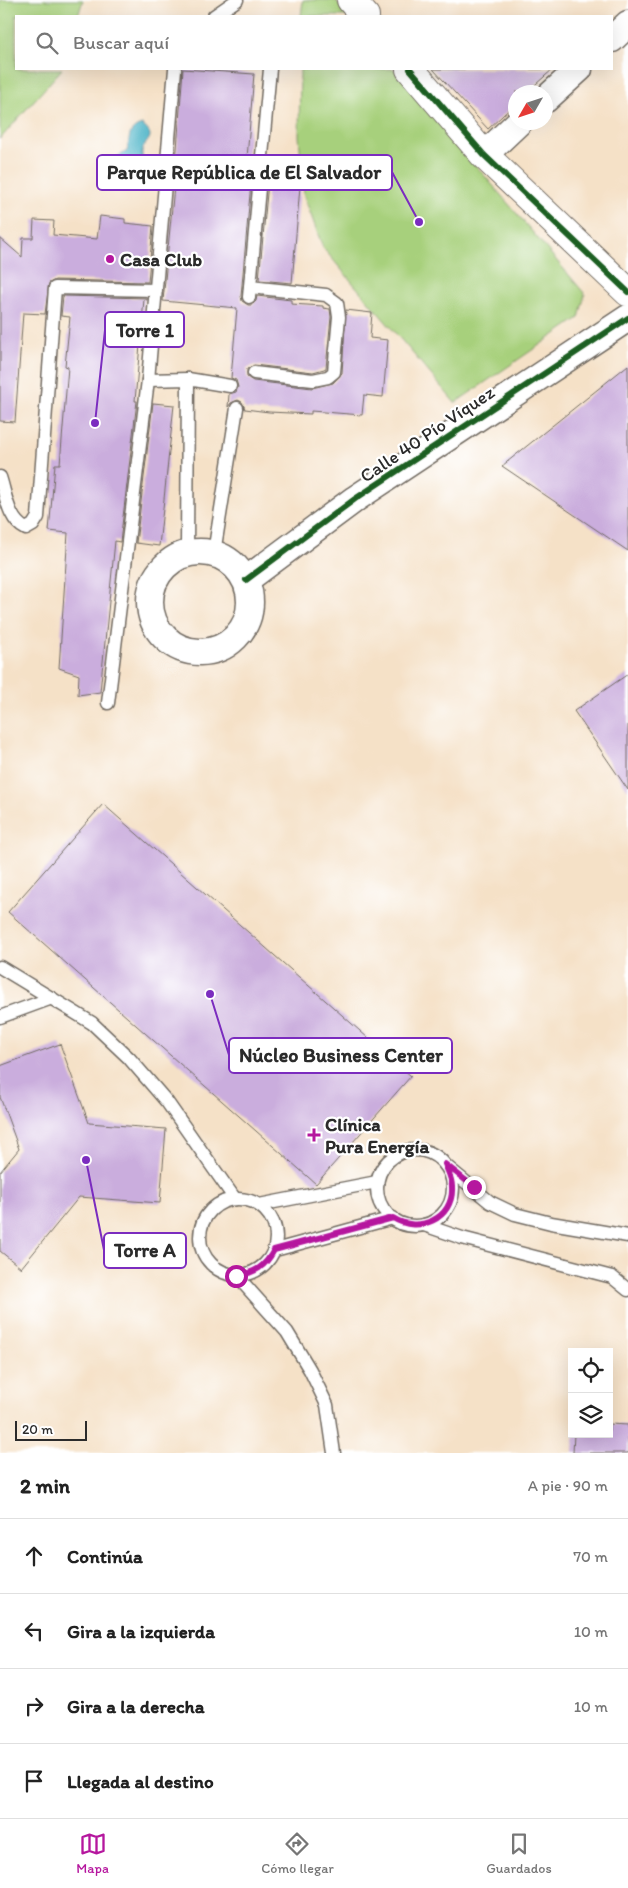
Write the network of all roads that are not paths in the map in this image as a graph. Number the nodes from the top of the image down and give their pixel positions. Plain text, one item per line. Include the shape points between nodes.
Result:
1 (237, 0) edge
2 (351, 0) edge
3 (215, 15) edge
4 (364, 15) edge
5 (628, 24) edge
6 (613, 38) edge
7 (175, 70) edge
8 (270, 70) edge
9 (411, 70) edge
10 (578, 70) edge
11 (553, 93) edge
12 (511, 130) edge
13 (484, 155) junction
14 (156, 290) junction
15 (628, 292) edge
16 (628, 318) edge
17 (254, 373) dead end
18 (188, 379) junction
19 (148, 380) junction
20 (230, 386) dead end
21 (237, 408) dead end
22 (0, 477) edge
23 (187, 552) junction
24 (214, 553) junction
25 (246, 580) junction
26 (108, 703) dead end
27 (0, 967) edge
28 (52, 998) junction
29 (0, 1017) edge
30 (445, 1164) junction
31 (377, 1182) junction
32 (235, 1199) junction
33 (259, 1205) junction
34 (393, 1218) junction
35 (424, 1225) junction
36 (628, 1236) edge
37 (274, 1250) junction
38 (236, 1276) junction
39 (628, 1290) edge
40 (334, 1453) edge

1 - 3 lane
2 - 4 street
5 - 6 street
7 - 14 lane
8 - 17 lane via 249,292 326,295 337,303 339,317 334,372 328,377 313,380
9 - 13 street
10 - 11 street
12 - 13 street
13 - 15 street
14 - 19 lane
14 - 22 lane via 55,288 38,517 33,525 26,529 13,518
16 - 25 street, Calle 40 Pío Víquez via 355,499
18 - 19 lane
18 - 20 lane
18 - 23 lane
19 - 26 lane
21 - 24 lane
23 - 24 street
23 - 25 street via 160,570 152,585 149,601 159,632 171,644 186,651 203,652 219,649 233,640 244,628 250,612
24 - 25 street via 238,568
27 - 28 lane
28 - 29 lane
28 - 32 lane via 92,1023 129,1058 167,1102
30 - 31 lane via 424,1150 399,1153 381,1170
30 - 35 lane via 452,1181 451,1200 436,1220
30 - 36 lane via 490,1202 515,1214 551,1224
31 - 33 lane
31 - 34 lane via 382,1206
32 - 33 lane
32 - 38 lane via 212,1210 205,1219 201,1244 213,1266
33 - 37 lane via 274,1225
34 - 35 lane via 412,1225
34 - 37 lane
35 - 39 lane via 612,1277
37 - 38 lane via 260,1269
38 - 40 lane via 287,1332 310,1370 327,1405

